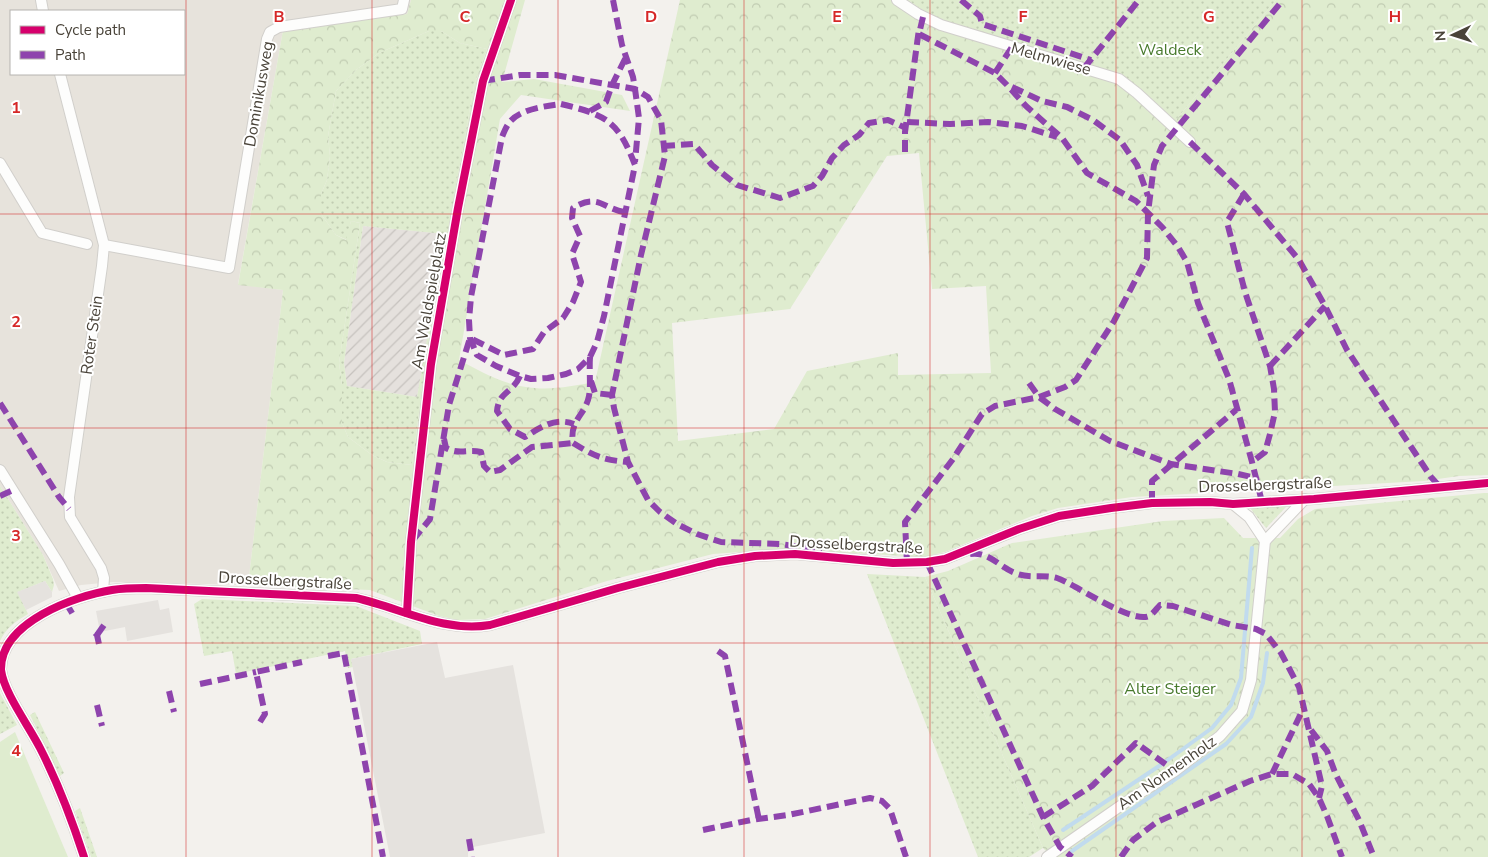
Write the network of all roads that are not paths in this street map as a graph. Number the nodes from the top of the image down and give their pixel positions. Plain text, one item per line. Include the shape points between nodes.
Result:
1 (404, 0) edge
2 (511, 0) edge
3 (897, 0) edge
4 (60, 75) edge
5 (1190, 142) dead end
6 (0, 163) edge
7 (87, 244) dead end
8 (104, 245) junction
9 (0, 470) edge
10 (1488, 483) edge
11 (1305, 499) junction
12 (1233, 504) junction
13 (1265, 540) junction
14 (103, 592) junction
15 (78, 598) junction
16 (407, 612) junction
17 (84, 857) edge
18 (1047, 857) edge

1 - 8 street, Dominikusweg via 402,9 278,27 270,32 229,268
2 - 16 street, Am Waldspielplatz via 483,82 431,364
3 - 5 street, Melmwiese via 941,25 1119,79
4 - 8 street, Roter Stein
6 - 7 street via 42,233
8 - 14 street, Roter Stein via 69,497 70,517 102,568
9 - 15 street
10 - 11 street, Drosselbergstraße
11 - 12 street, Drosselbergstraße
11 - 13 street
12 - 13 street via 1249,517
12 - 16 street, Drosselbergstraße via 1152,504 1059,516 945,560 928,562 886,562 795,554 746,557 473,628 447,625
13 - 18 street, Am Nonnenholz via 1251,680 1242,711 1220,736 1175,771
14 - 15 street, Drosselbergstraße
14 - 16 street, Drosselbergstraße via 146,588 356,598
15 - 17 street, Drosselbergstraße via 19,629 3,652 1,670 66,804

